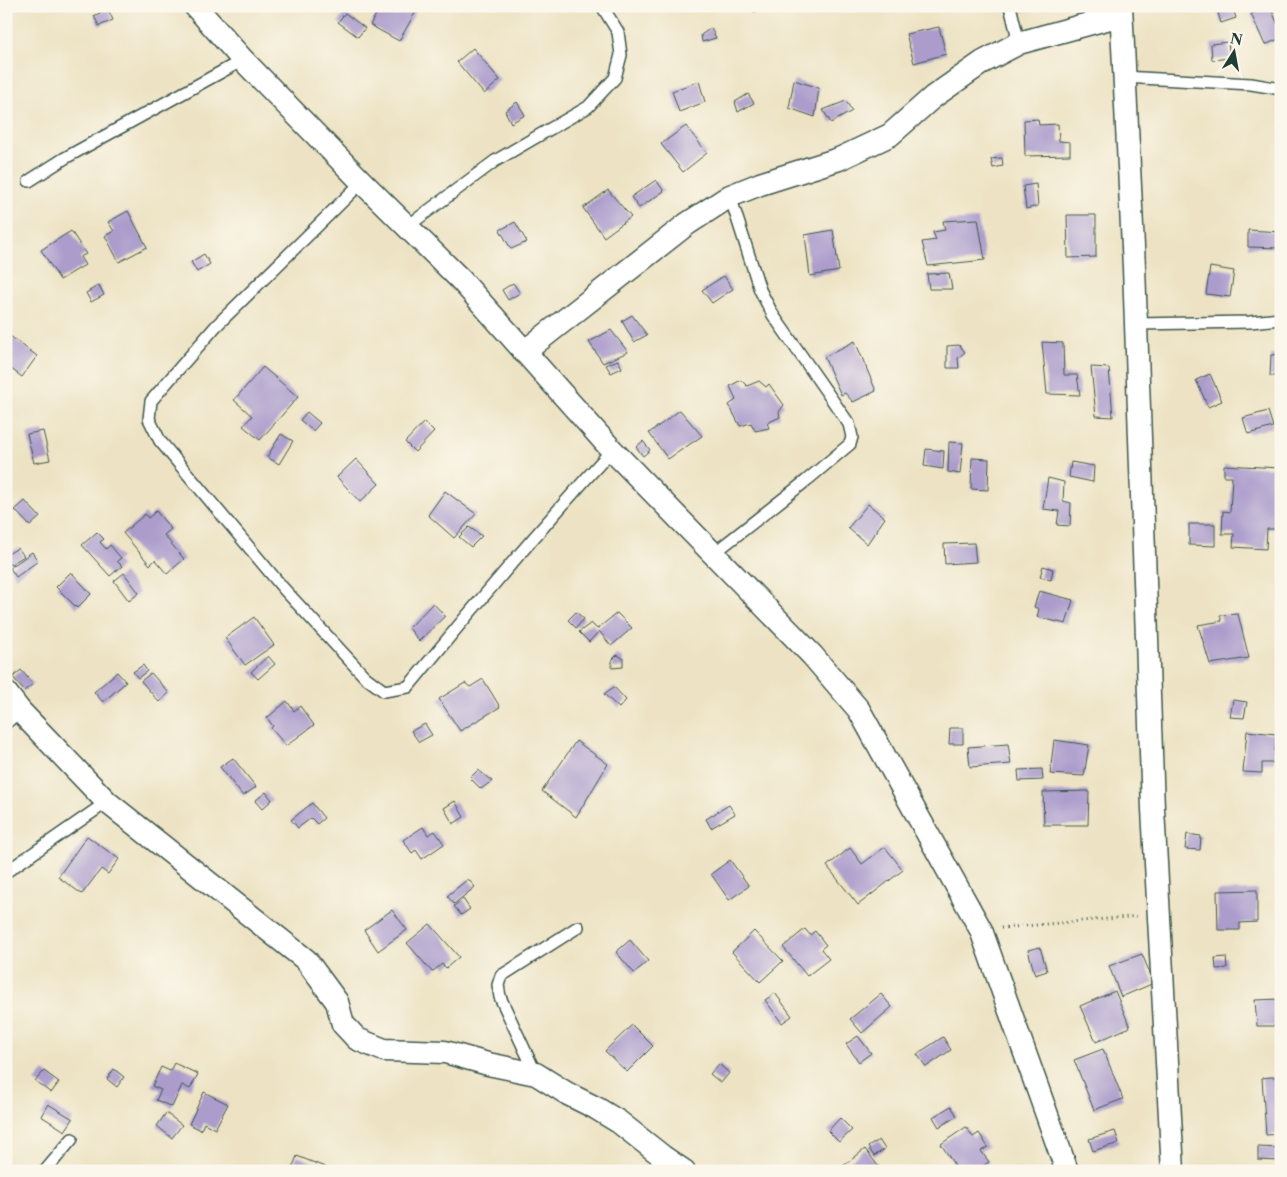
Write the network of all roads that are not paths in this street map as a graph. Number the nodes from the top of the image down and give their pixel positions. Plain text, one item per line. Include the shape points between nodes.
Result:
1 (196, 6) edge
2 (602, 6) edge
3 (1010, 6) edge
4 (1121, 11) edge
5 (1019, 43) junction
6 (243, 60) junction
7 (1123, 78) junction
8 (1281, 88) edge
9 (29, 181) dead end
10 (362, 182) junction
11 (730, 196) junction
12 (408, 226) junction
13 (1281, 319) edge
14 (1136, 324) junction
15 (524, 352) junction
16 (612, 450) junction
17 (713, 554) junction
18 (6, 693) edge
19 (13, 717) edge
20 (107, 802) junction
21 (6, 872) edge
22 (578, 927) dead end
23 (536, 1074) junction
24 (72, 1139) dead end
25 (45, 1171) edge
26 (684, 1171) edge
27 (1067, 1171) edge
28 (1172, 1171) edge

1 - 6 street
2 - 12 lane via 618,32 621,55 615,78 588,107 495,161
3 - 5 lane
4 - 5 street
4 - 7 street
5 - 11 street via 983,62 940,92 890,135 839,158
6 - 9 lane
6 - 10 street
7 - 8 lane
7 - 14 street
10 - 12 street
10 - 16 lane via 216,326 150,401 149,419 160,441 283,588 365,677 384,690 408,687 520,551
11 - 15 street via 687,224
11 - 17 lane via 760,290 773,315 849,424 852,437 850,444
12 - 15 street
13 - 14 lane
14 - 28 street via 1150,736
15 - 16 street
16 - 17 street
17 - 27 street via 812,655 859,710 981,930
18 - 19 street
19 - 20 street
20 - 21 lane
20 - 23 street via 306,960 337,1002 343,1024 357,1039 384,1050 445,1052
22 - 23 lane via 501,976 498,985 500,997
23 - 26 street via 619,1122
24 - 25 lane

